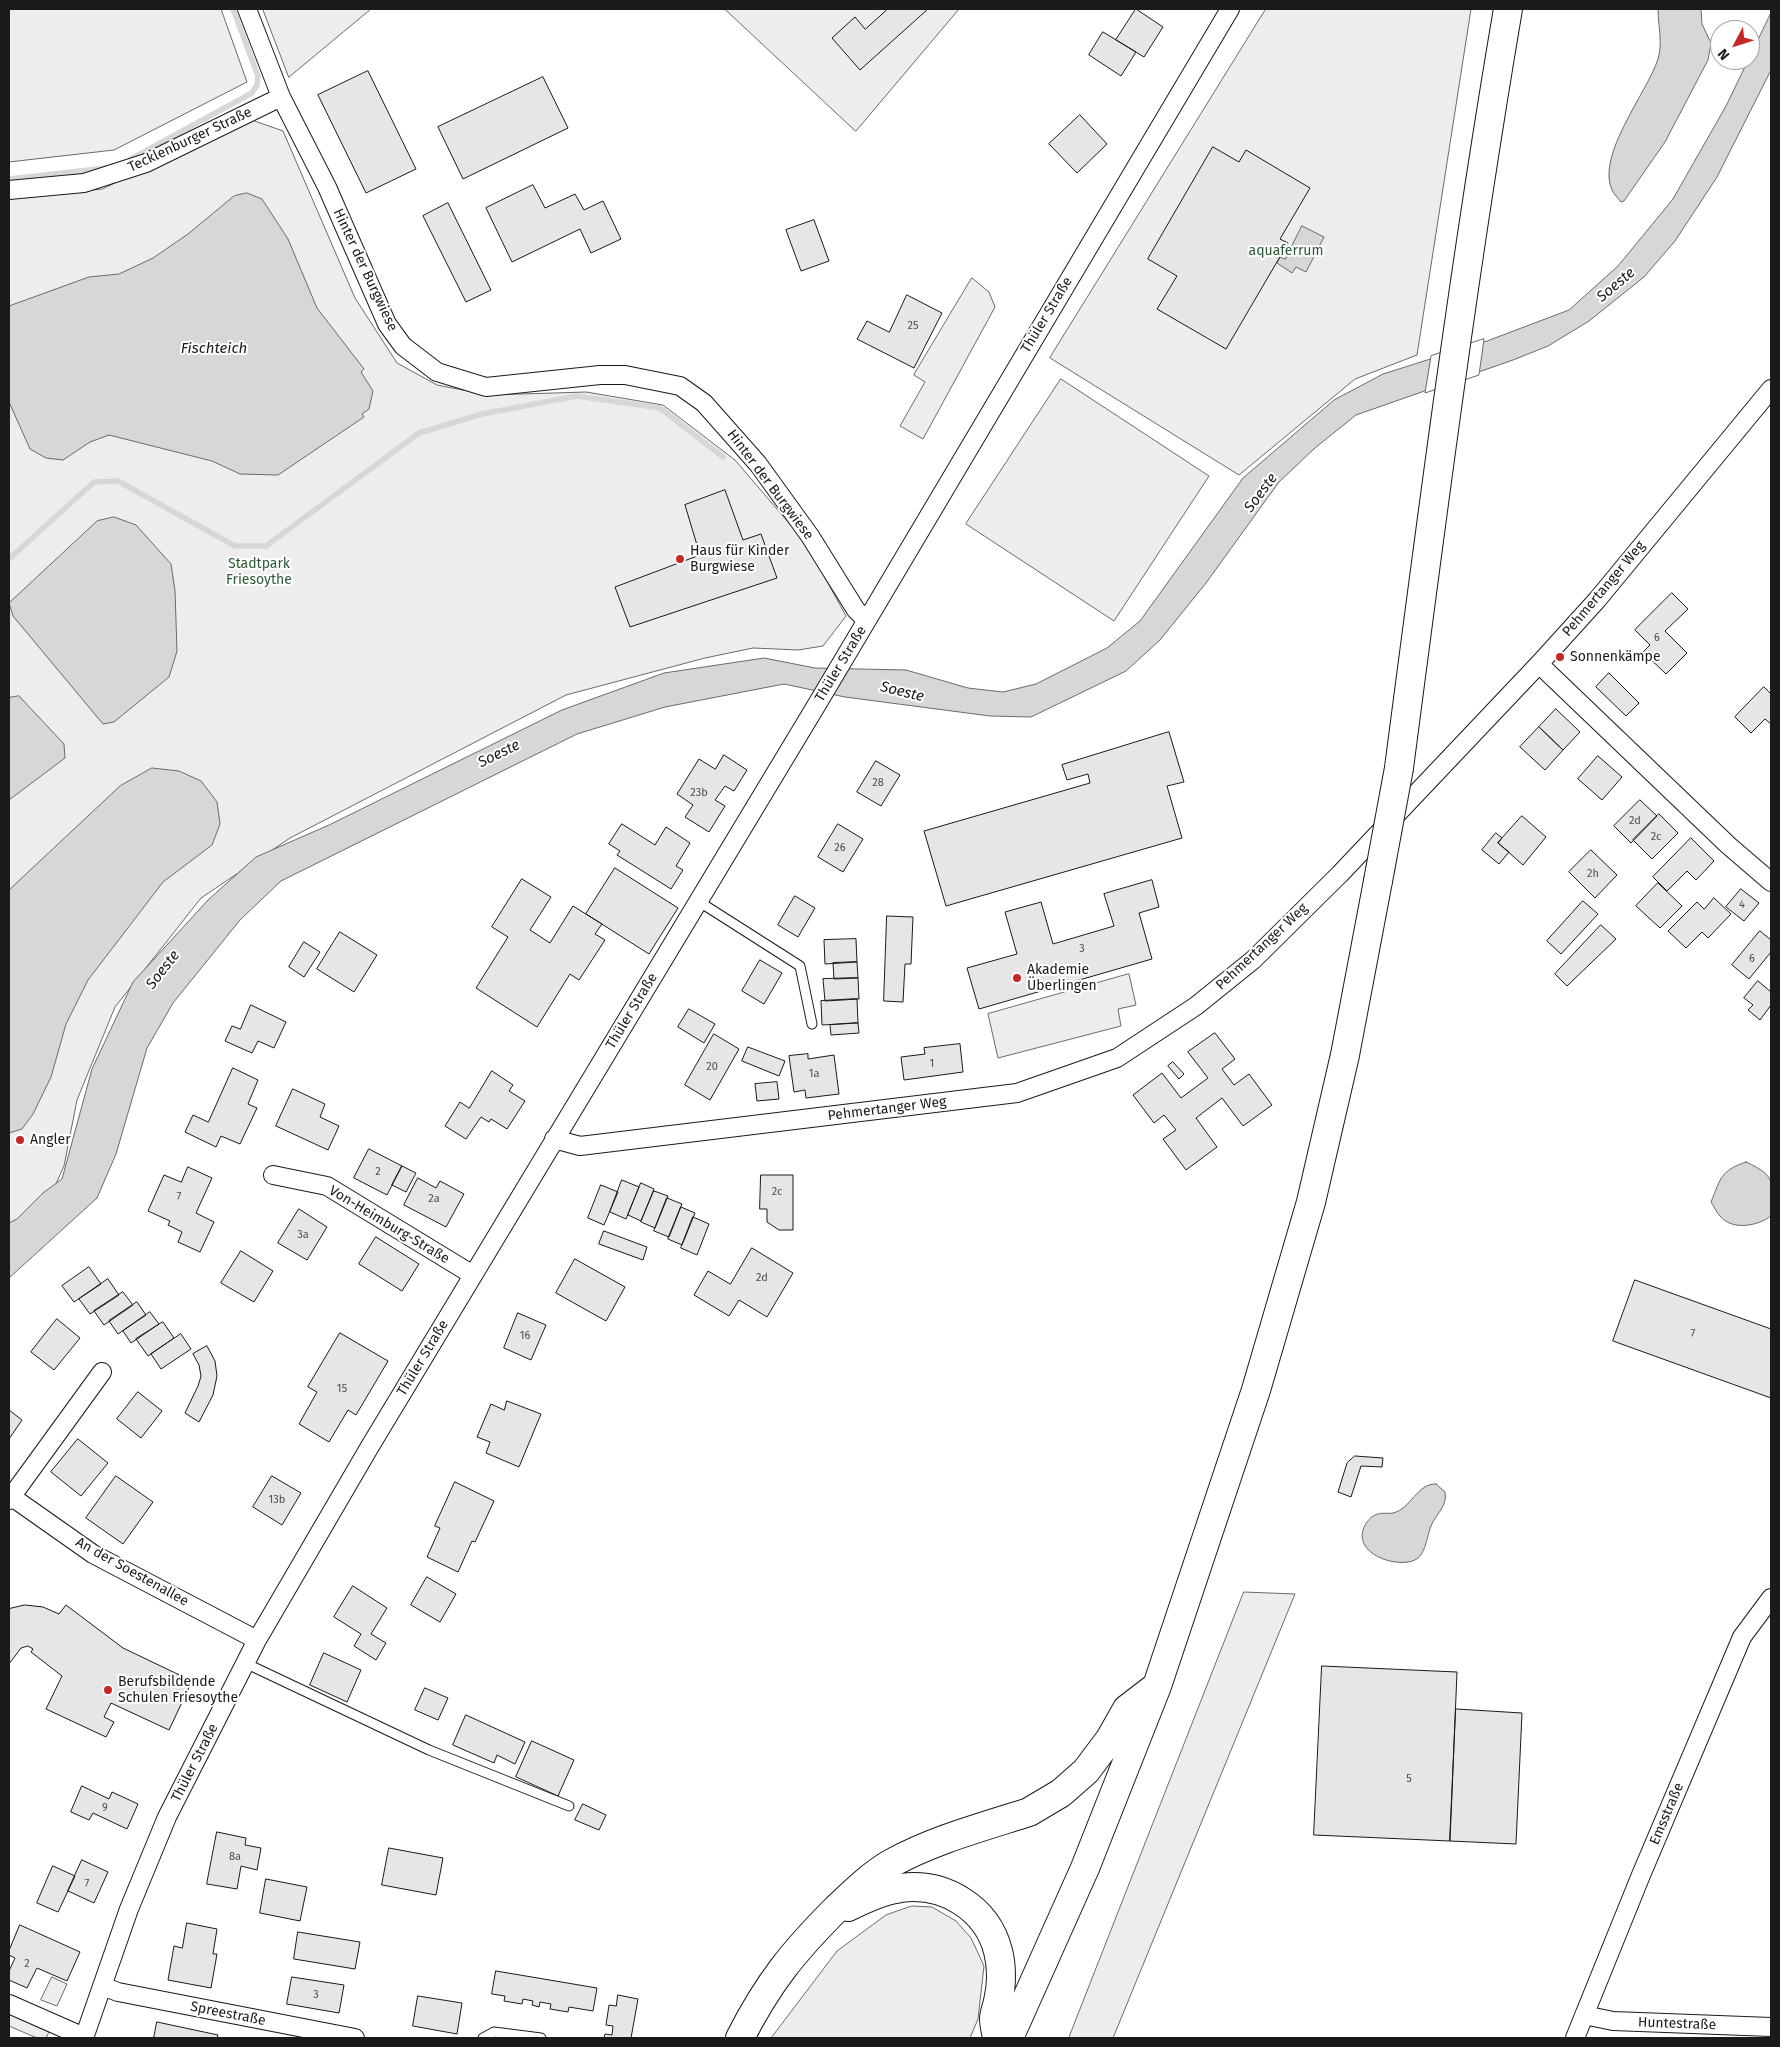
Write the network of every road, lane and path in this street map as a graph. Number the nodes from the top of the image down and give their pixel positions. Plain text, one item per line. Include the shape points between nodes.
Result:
1 (247, 9) edge
2 (1230, 9) edge
3 (1508, 9) edge
4 (280, 97) junction
5 (9, 190) edge
6 (1771, 389) edge
7 (866, 620) junction
8 (1539, 664) junction
9 (1771, 882) edge
10 (698, 901) junction
11 (812, 1024) dead end
12 (554, 1139) junction
13 (273, 1175) dead end
14 (473, 1275) junction
15 (102, 1372) dead end
16 (10, 1499) edge
17 (1771, 1598) edge
18 (257, 1640) junction
19 (245, 1663) junction
20 (1157, 1686) junction
21 (569, 1806) dead end
22 (828, 1917) junction
23 (102, 1986) junction
24 (9, 2004) edge
25 (1584, 2015) junction
26 (1771, 2027) edge
27 (84, 2038) edge
28 (355, 2038) edge
29 (483, 2038) edge
30 (541, 2038) edge
31 (740, 2038) edge
32 (997, 2038) edge
33 (1010, 2038) edge
34 (1575, 2038) edge

1 - 4 street, Hinter der Burgwiese
2 - 7 street, Thüler Straße
3 - 20 highway, bridge via 1446,409 1399,768 1345,1055 1311,1202 1256,1390
4 - 5 street, Tecklenburger Straße via 146,164 84,183
4 - 7 street, Hinter der Burgwiese via 327,187 388,324 403,346 437,372 486,388 600,375 625,375 680,386 704,403 753,458
6 - 8 street, Pehmertanger Weg via 1597,600
7 - 10 street, Thüler Straße
8 - 9 street
8 - 12 street, Pehmertanger Weg via 1340,874 1253,960 1196,1006 1118,1058 1017,1093 984,1098 580,1146
10 - 11 lane via 800,966
10 - 12 street, Thüler Straße
12 - 14 street, Thüler Straße
13 - 14 street, Von-Heimburg-Straße via 327,1186
14 - 18 street, Thüler Straße
15 - 16 street, An der Soestenallee
16 - 18 street, An der Soestenallee via 93,1554
17 - 25 street, Emsstraße via 1742,1637
18 - 19 street, Thüler Straße
19 - 21 lane via 428,1750
19 - 23 street, Thüler Straße via 167,1818 129,1909
20 - 22 highway via 1127,1708 1110,1739 1086,1771 1061,1792 1028,1812 945,1839 888,1865 862,1884
20 - 33 highway via 1085,1868
22 - 31 highway via 788,1959 756,2006
22 - 32 highway via 870,1897 900,1888 924,1886 965,1902 990,1931 998,1951 1001,1976 994,2019
23 - 27 street, Thüler Straße
23 - 28 street, Spreestraße via 118,1992
24 - 27 street
25 - 26 street, Huntestraße via 1613,2021
25 - 34 street, Emsstraße
29 - 30 lane via 494,2032

